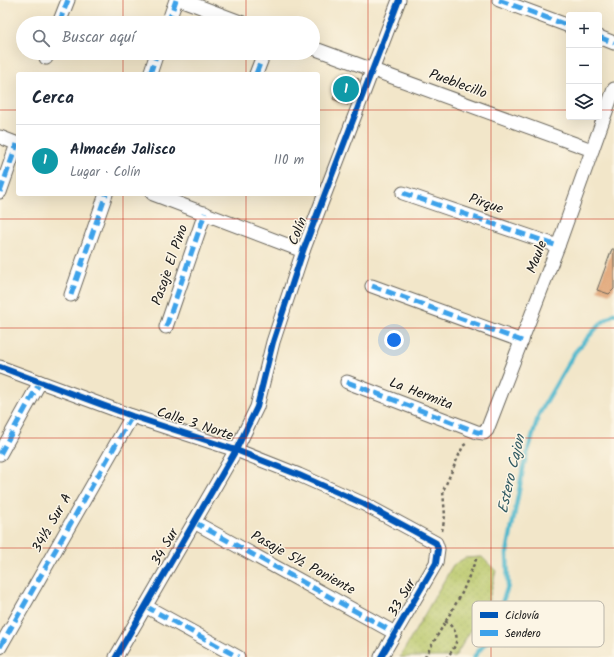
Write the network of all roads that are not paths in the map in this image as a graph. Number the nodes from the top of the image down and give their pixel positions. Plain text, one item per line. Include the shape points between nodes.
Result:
1 (68, 0) edge
2 (176, 0) edge
3 (182, 0) edge
4 (399, 0) edge
5 (499, 0) edge
6 (62, 16) edge
7 (170, 16) edge
8 (224, 16) edge
9 (566, 25) edge
10 (602, 38) edge
11 (614, 43) edge
12 (320, 51) edge
13 (155, 60) edge
14 (261, 60) edge
15 (372, 70) junction
16 (151, 72) edge
17 (257, 72) edge
18 (614, 89) edge
19 (0, 137) edge
20 (16, 143) edge
21 (16, 149) edge
22 (592, 150) junction
23 (0, 192) edge
24 (403, 193) dead end
25 (105, 196) edge
26 (158, 196) edge
27 (205, 213) junction
28 (558, 246) junction
29 (304, 251) junction
30 (372, 286) dead end
31 (71, 295) dead end
32 (166, 327) dead end
33 (522, 341) junction
34 (0, 367) edge
35 (40, 382) junction
36 (347, 382) dead end
37 (132, 416) junction
38 (484, 432) joint
39 (236, 450) junction
40 (0, 454) edge
41 (194, 522) junction
42 (438, 549) joint
43 (145, 606) junction
44 (395, 633) junction
45 (0, 647) edge
46 (116, 657) edge
47 (238, 657) edge
48 (381, 657) edge

1 - 6 street
2 - 7 street
3 - 8 street
4 - 15 street, Colín
5 - 9 street
10 - 11 street
12 - 15 street, Pueblecillo
13 - 16 street
14 - 17 street
15 - 22 street, Pueblecillo
15 - 29 street, Colín
18 - 22 street, Maule
19 - 20 street
21 - 23 street
22 - 28 street, Maule
24 - 28 street, Pirque
25 - 31 street
26 - 27 street
27 - 29 street
27 - 32 street, Pasaje El Pino
28 - 33 street, Maule
29 - 39 street, Colín via 273,342 260,401
30 - 33 street
33 - 38 street, Maule via 490,427
34 - 35 street, Calle 3 Norte
35 - 37 street, Calle 3 Norte
35 - 40 street
36 - 38 street, La Hermita via 476,432
37 - 39 street, Calle 3 Norte
37 - 45 street, 34½ Sur A
39 - 41 street, 34 Sur
39 - 42 street, Calle 3 Norte via 364,504 436,543
41 - 43 street, 34 Sur
41 - 44 street, Pasaje 5½ Poniente
42 - 44 street, 33 Sur via 436,563
43 - 46 street, 34 Sur
43 - 47 street
44 - 48 street, 33 Sur

